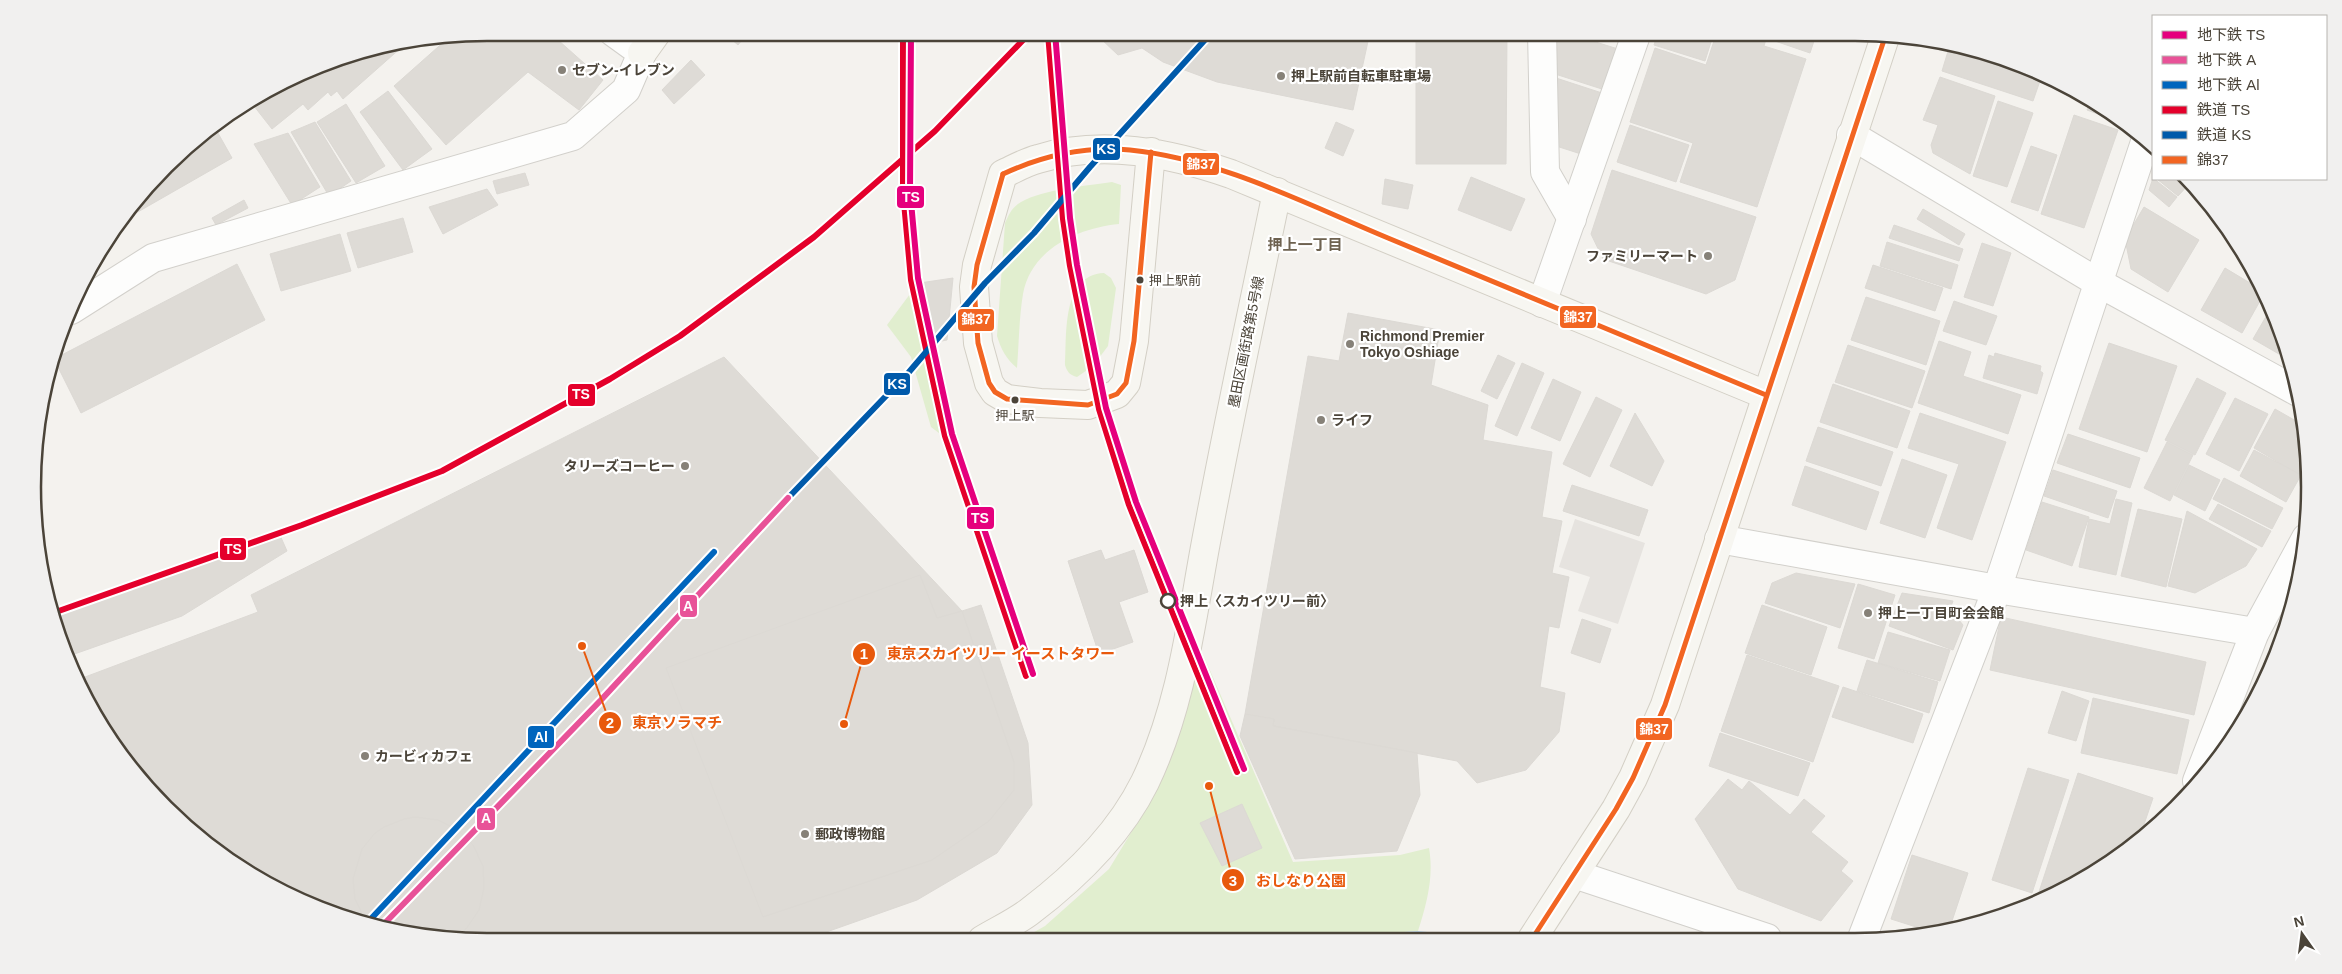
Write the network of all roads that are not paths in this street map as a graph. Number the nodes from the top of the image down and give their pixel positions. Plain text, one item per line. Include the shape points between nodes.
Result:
1 (1542, 41) edge
2 (1634, 41) edge
3 (1883, 42) edge
4 (650, 43) edge
5 (1851, 135) junction
6 (2143, 147) edge
7 (1151, 152) junction
8 (1277, 192) junction
9 (1572, 219) junction
10 (2099, 283) junction
11 (1542, 302) junction
12 (81, 303) edge
13 (2289, 387) edge
14 (1766, 395) junction
15 (1719, 539) junction
16 (2294, 560) edge
17 (1997, 589) junction
18 (2256, 632) junction
19 (2202, 767) edge
20 (1574, 874) junction
21 (1538, 930) edge
22 (994, 933) edge
23 (1751, 933) edge
24 (1864, 933) edge

1 - 9 street via 1545,172
2 - 9 street
3 - 5 street
4 - 12 street via 626,90 573,136 153,258
5 - 10 street
5 - 14 street
6 - 10 street
7 - 7 street via 1134,341 1126,383 1117,394 1088,405 1007,399 995,392 989,383 978,343 974,288 977,265 1003,174 1036,159 1067,152
7 - 8 street via 1197,162
8 - 11 street
8 - 22 street, 墨田区画街路第5号線 via 1208,527 1180,684 1163,737 1145,783 1100,847 1027,913
9 - 11 street
10 - 13 street
10 - 17 street
11 - 14 street
14 - 15 street
15 - 17 street
15 - 20 street via 1665,705 1606,826
16 - 18 street
17 - 18 street
17 - 24 street
18 - 19 street
20 - 21 street
20 - 23 street

